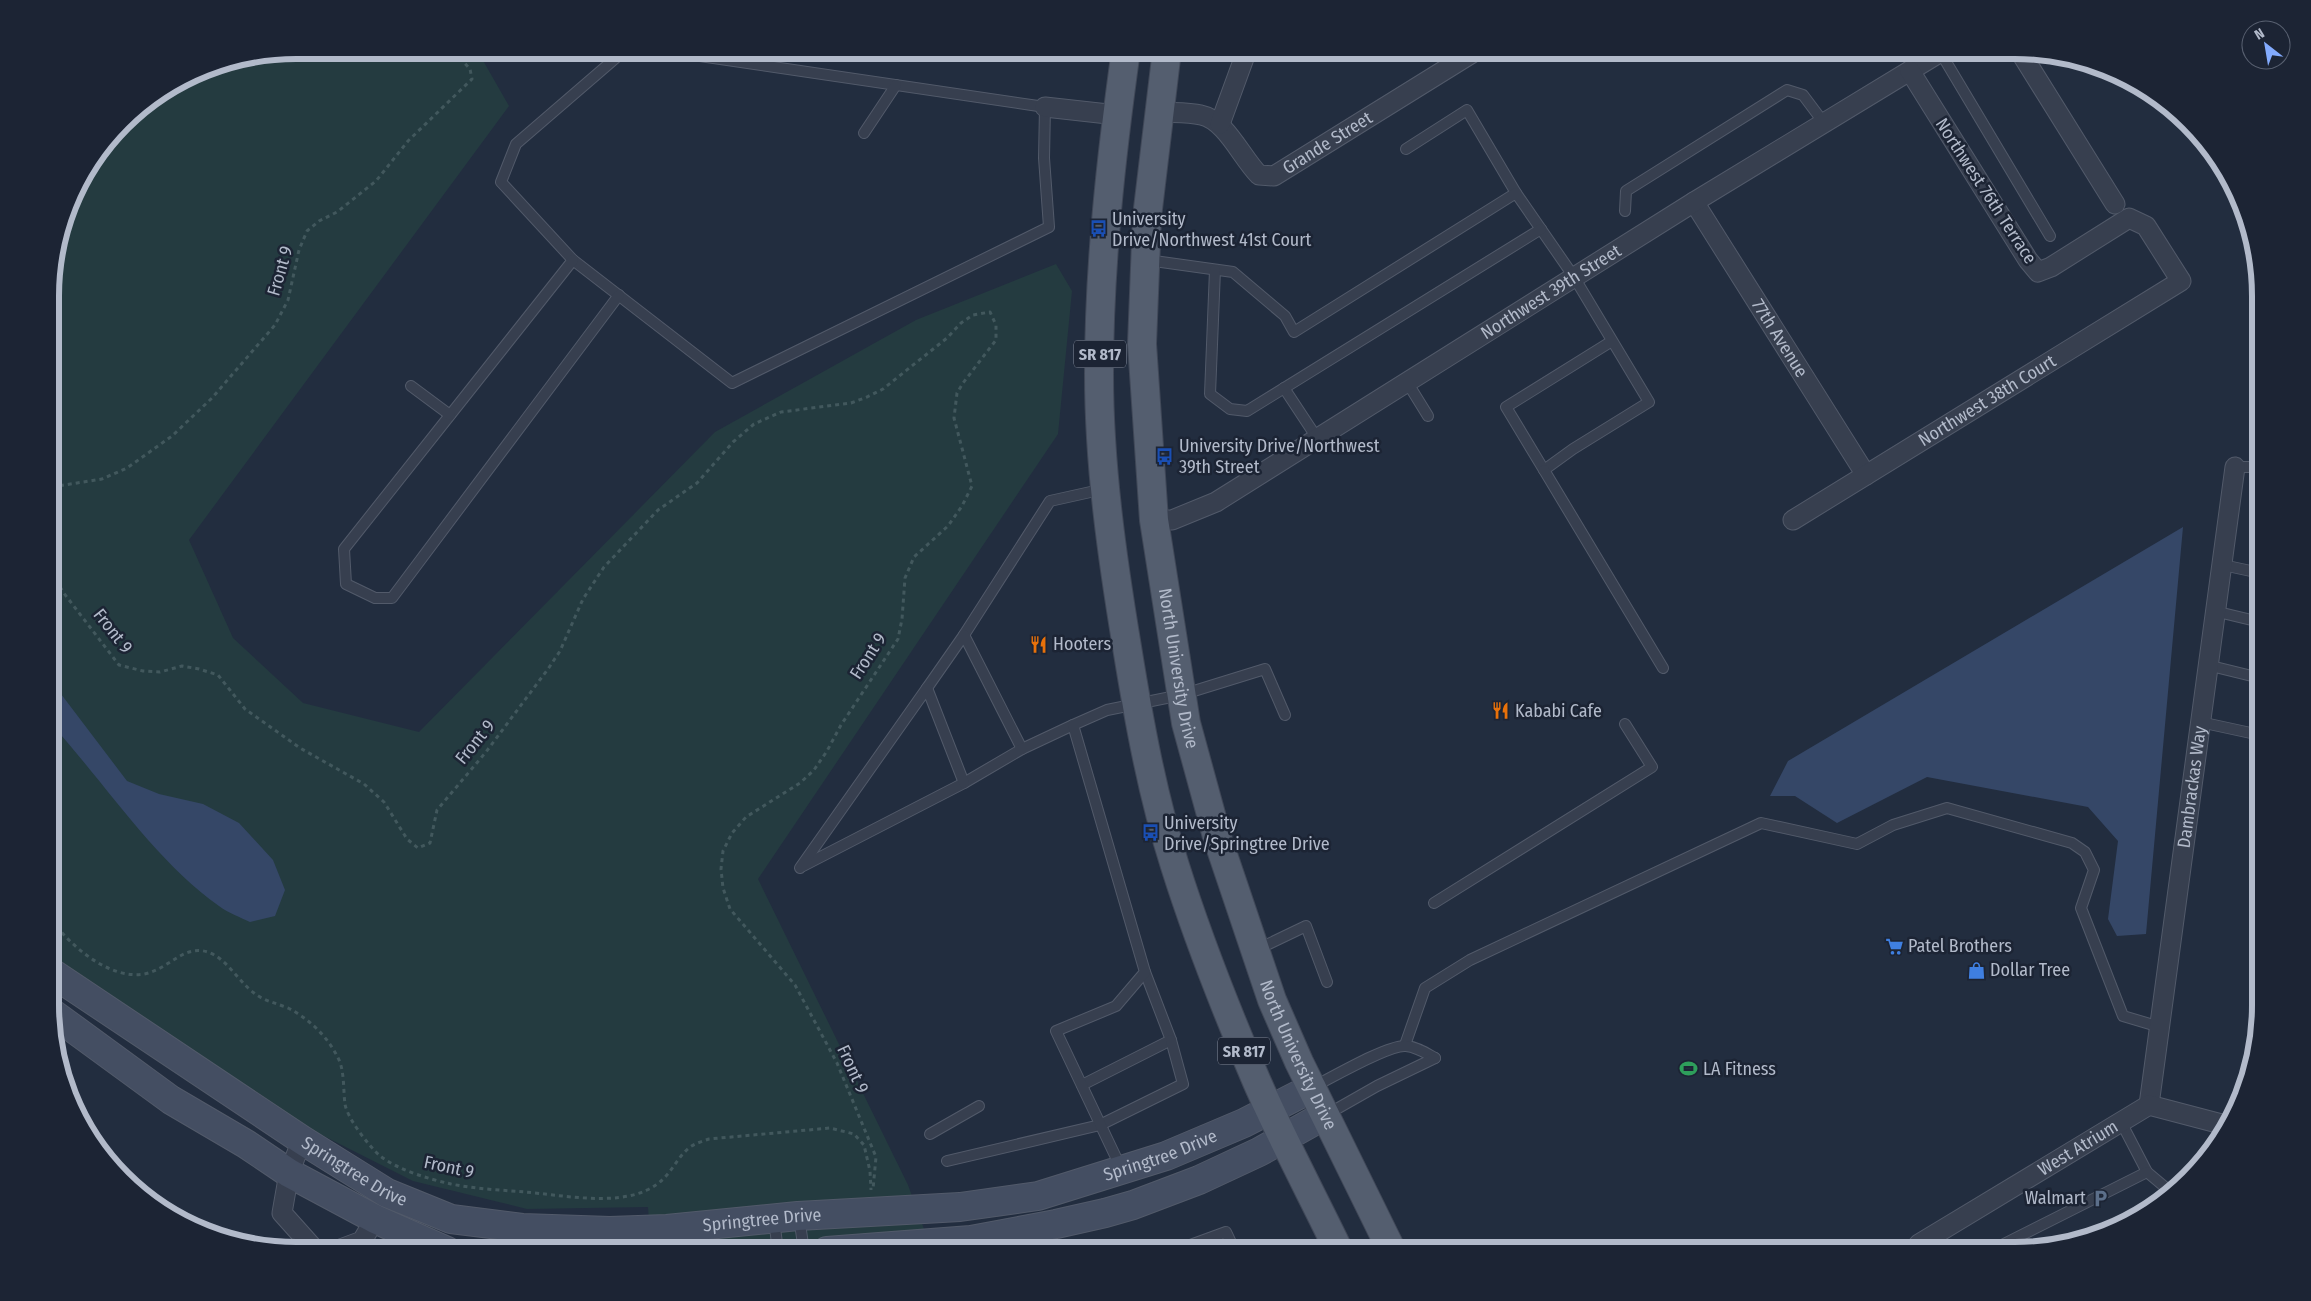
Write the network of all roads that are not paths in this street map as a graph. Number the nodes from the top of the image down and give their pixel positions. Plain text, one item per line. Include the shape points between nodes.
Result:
1 (614, 59) edge
2 (720, 59) edge
3 (1125, 59) edge
4 (1138, 59) edge
5 (1166, 59) edge
6 (1244, 59) edge
7 (1462, 59) edge
8 (1929, 59) edge
9 (1946, 59) edge
10 (2025, 59) edge
11 (1910, 71) junction
12 (896, 85) junction
13 (1160, 102) junction
14 (1045, 107) junction
15 (1824, 123) junction
16 (1116, 124) junction
17 (1220, 124) junction
18 (864, 133) dead end
19 (1406, 149) dead end
20 (1516, 193) junction
21 (1150, 200) junction
22 (1694, 202) junction
23 (2115, 204) dead end
24 (1625, 212) dead end
25 (1541, 229) junction
26 (2050, 236) dead end
27 (573, 260) junction
28 (1146, 260) junction
29 (1215, 270) junction
30 (1574, 277) junction
31 (2181, 281) joint
32 (619, 295) junction
33 (1612, 341) junction
34 (1407, 382) junction
35 (411, 386) dead end
36 (1284, 388) junction
37 (450, 415) junction
38 (1428, 416) dead end
39 (1317, 438) junction
40 (2235, 467) joint
41 (2252, 467) edge
42 (1544, 470) junction
43 (1866, 475) junction
44 (1105, 488) junction
45 (1154, 520) junction
46 (1793, 520) dead end
47 (2223, 565) junction
48 (2252, 571) edge
49 (2214, 611) junction
50 (2252, 620) edge
51 (964, 634) junction
52 (2207, 665) junction
53 (1663, 668) dead end
54 (2252, 676) edge
55 (927, 688) junction
56 (1181, 695) junction
57 (1136, 703) junction
58 (1285, 715) dead end
59 (2200, 722) junction
60 (1625, 724) dead end
61 (1073, 725) junction
62 (2252, 732) edge
63 (1022, 749) junction
64 (964, 782) junction
65 (1434, 903) dead end
66 (1255, 950) junction
67 (1145, 972) junction
68 (59, 978) edge
69 (1327, 982) dead end
70 (59, 1018) edge
71 (2160, 1027) junction
72 (1171, 1040) junction
73 (1405, 1045) junction
74 (1082, 1085) junction
75 (1312, 1088) junction
76 (979, 1106) dead end
77 (2149, 1106) junction
78 (1270, 1109) junction
79 (1326, 1115) junction
80 (2121, 1122) junction
81 (2221, 1124) edge
82 (1100, 1125) junction
83 (930, 1134) dead end
84 (1284, 1138) junction
85 (302, 1140) junction
86 (947, 1161) dead end
87 (1122, 1171) junction
88 (289, 1172) junction
89 (2147, 1172) junction
90 (2166, 1188) edge
91 (786, 1217) junction
92 (375, 1220) junction
93 (521, 1239) edge
94 (669, 1240) edge
95 (308, 1242) edge
96 (359, 1242) edge
97 (426, 1242) edge
98 (780, 1242) edge
99 (799, 1242) edge
100 (945, 1242) edge
101 (1199, 1242) edge
102 (1231, 1242) edge
103 (1335, 1242) edge
104 (1388, 1242) edge
105 (1922, 1242) edge
106 (2008, 1242) edge

1 - 27 lane via 516,144 501,182
2 - 12 lane
3 - 16 main road, SR 817
4 - 13 main road via 1137,76
5 - 13 main road, North University Drive / SR 817
6 - 17 street
7 - 17 street, Grande Street via 1274,176 1259,175
8 - 11 street, Northwest 39th Street
9 - 26 lane
10 - 23 street
11 - 15 street, Northwest 39th Street
11 - 31 street, Northwest 76th Terrace via 2038,272 2129,218 2146,226
12 - 14 lane
12 - 18 lane
13 - 17 street
13 - 21 main road, North University Drive / SR 817
14 - 16 street
14 - 32 lane via 1044,158 1049,227 732,383
15 - 22 street, Northwest 39th Street
15 - 24 lane via 1803,95 1787,90 1626,191
16 - 21 main road via 1144,146 1140,184
16 - 44 main road, SR 817 via 1105,248 1099,374
19 - 20 lane via 1466,110
20 - 25 lane
20 - 29 lane via 1294,332 1285,316 1233,272
21 - 28 main road, North University Drive / SR 817
22 - 30 street, Northwest 39th Street
22 - 43 street, 77th Avenue
25 - 30 lane
25 - 36 lane
27 - 32 lane
27 - 37 lane
28 - 29 lane
28 - 45 main road, North University Drive / SR 817 via 1142,344
29 - 36 lane via 1210,394 1230,409 1247,411
30 - 33 lane
30 - 34 street, Northwest 39th Street
31 - 43 street, Northwest 38th Court
32 - 37 lane via 392,598 375,598 346,584 344,549
33 - 42 lane via 1648,402
33 - 42 lane via 1506,407
34 - 38 lane
34 - 39 street, Northwest 39th Street
35 - 37 lane
36 - 39 lane
39 - 45 street, Northwest 39th Street via 1216,502 1172,520
40 - 41 lane
40 - 47 street, Dambrackas Way
42 - 53 lane
43 - 46 street, Northwest 38th Court
44 - 51 lane via 1050,501
44 - 57 main road, SR 817
45 - 56 main road, North University Drive / SR 817
47 - 48 lane
47 - 49 street, Dambrackas Way
49 - 50 lane
49 - 52 street, Dambrackas Way
51 - 55 lane
51 - 63 lane
52 - 54 lane
52 - 59 street, Dambrackas Way
55 - 64 lane
55 - 64 lane via 800,868
56 - 57 lane
56 - 58 lane via 1264,669
56 - 66 main road, North University Drive / SR 817 via 1218,840
57 - 61 lane via 1107,710
57 - 78 main road, SR 817 via 1146,762 1175,866 1208,962
59 - 62 lane
59 - 71 street, Dambrackas Way
60 - 65 lane via 1652,767
61 - 63 lane
61 - 67 lane
63 - 64 lane
66 - 69 lane via 1306,926
66 - 75 main road, North University Drive / SR 817 via 1272,1000
67 - 72 lane
67 - 74 lane via 1116,1006 1056,1031
68 - 85 street, Springtree Drive
70 - 88 street, Springtree Drive via 171,1100
71 - 73 lane via 2123,1016 2081,908 2094,870 2085,852 2072,843 1947,808 1893,825 1857,844 1761,823 1462,965 1425,988
71 - 77 street, Dambrackas Way
72 - 74 lane
72 - 82 lane via 1183,1084
73 - 75 lane via 1389,1049
73 - 79 lane via 1435,1058
74 - 82 lane
75 - 78 street, Springtree Drive
75 - 79 main road, North University Drive / SR 817
76 - 83 lane
77 - 80 street, West Atrium
77 - 81 street
78 - 84 main road, SR 817
78 - 87 street, Springtree Drive via 1166,1156
79 - 84 street, Springtree Drive
79 - 104 main road, North University Drive / SR 817
80 - 89 lane
80 - 105 street, West Atrium
82 - 86 lane
82 - 87 lane
84 - 100 street, Springtree Drive via 1199,1180 1133,1205 1056,1224
84 - 103 main road, SR 817
85 - 88 street
85 - 93 street, Springtree Drive via 387,1194 451,1219
87 - 91 street, Springtree Drive via 1038,1196 960,1207
88 - 92 street, Springtree Drive
88 - 95 street via 282,1213
89 - 90 lane
89 - 106 lane
91 - 94 street, Springtree Drive
91 - 98 lane
91 - 99 lane
92 - 96 street
92 - 97 street, Springtree Drive
93 - 94 street, Springtree Drive via 610,1231
101 - 102 lane via 1226,1232

